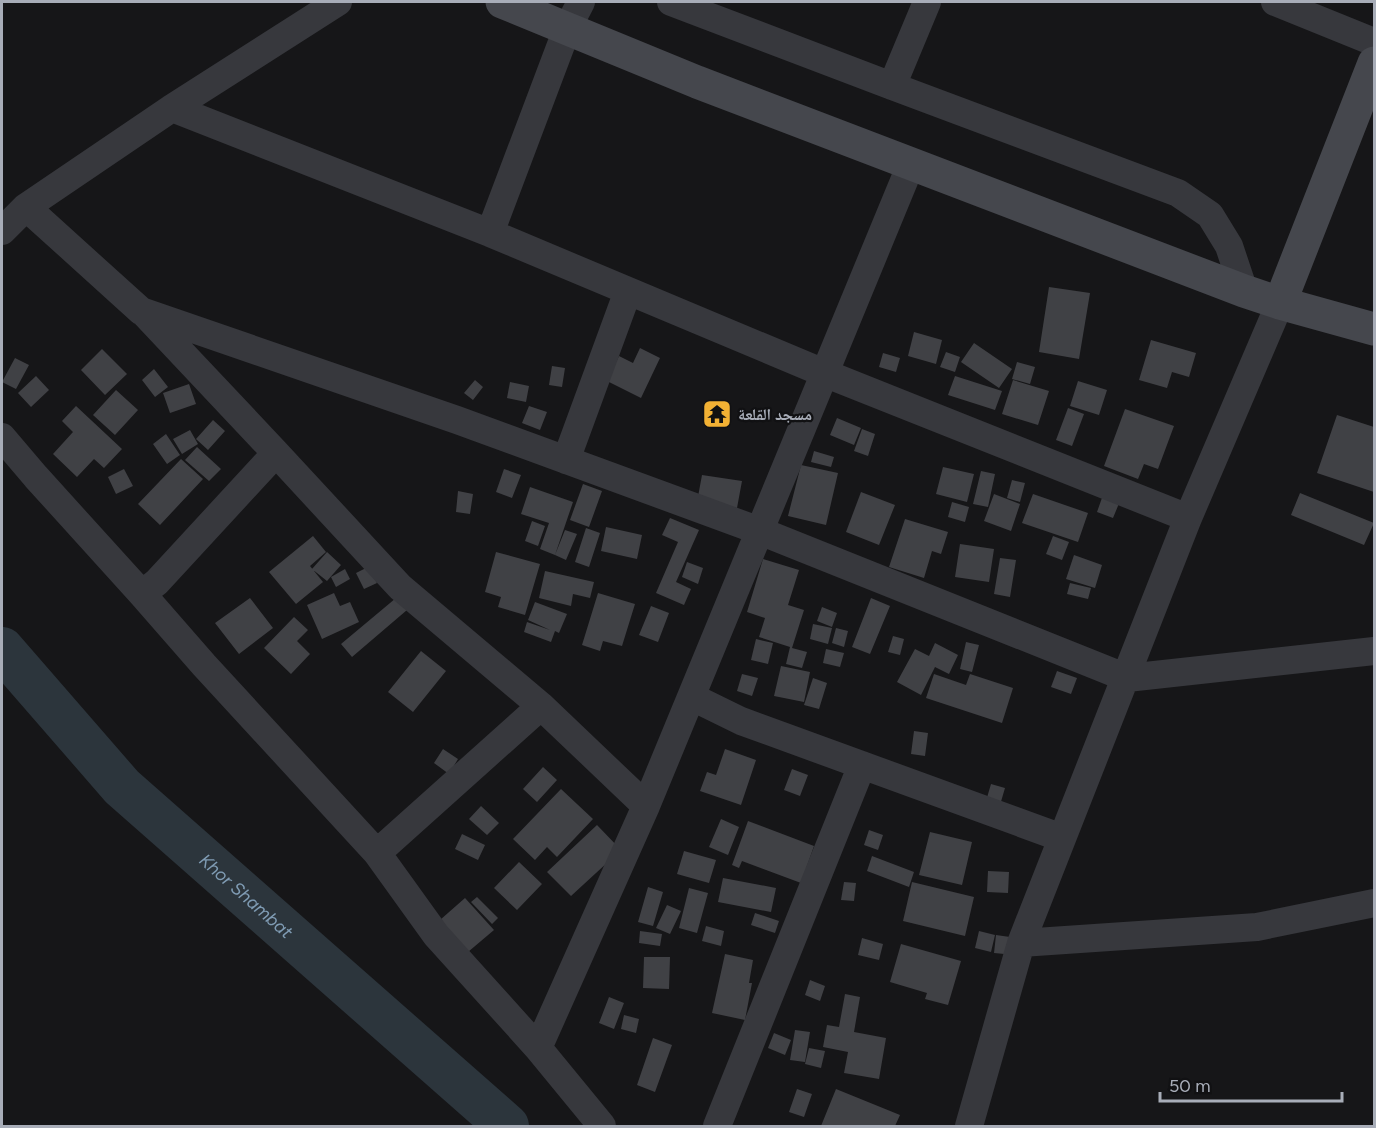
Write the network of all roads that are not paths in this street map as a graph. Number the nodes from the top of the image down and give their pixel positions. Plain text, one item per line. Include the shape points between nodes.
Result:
1 (338, 2) edge
2 (502, 2) edge
3 (671, 2) edge
4 (927, 2) edge
5 (1275, 2) edge
6 (574, 15) edge
7 (1374, 42) edge
8 (1374, 63) edge
9 (892, 87) junction
10 (172, 108) junction
11 (911, 164) junction
12 (26, 207) junction
13 (2, 231) edge
14 (490, 233) junction
15 (628, 291) junction
16 (1245, 291) junction
17 (1280, 303) junction
18 (141, 311) junction
19 (1374, 329) edge
20 (824, 373) junction
21 (2, 437) edge
22 (276, 453) junction
23 (566, 460) junction
24 (1188, 518) junction
25 (759, 531) junction
26 (142, 594) junction
27 (1374, 651) edge
28 (1126, 678) junction
29 (692, 697) junction
30 (541, 706) junction
31 (862, 765) junction
32 (646, 806) junction
33 (1062, 838) junction
34 (377, 853) junction
35 (1374, 903) edge
36 (1022, 943) junction
37 (538, 1048) junction
38 (602, 1126) edge
39 (717, 1126) edge
40 (969, 1126) edge

1 - 10 street
2 - 6 street
3 - 9 street
4 - 9 street
5 - 7 street
6 - 11 street via 697,82
6 - 14 street
8 - 17 street
9 - 16 street via 1178,193 1210,215 1229,246
10 - 12 street
10 - 14 street
11 - 16 street
11 - 20 street
12 - 13 street
12 - 18 street
14 - 15 street
15 - 20 street
15 - 23 street
16 - 17 street
17 - 19 street
17 - 24 street
18 - 22 street
18 - 23 street
20 - 24 street
20 - 25 street
21 - 26 street
22 - 26 street
22 - 30 street via 400,587
23 - 25 street
24 - 28 street
25 - 28 street
25 - 29 street
26 - 34 street
27 - 28 street
28 - 33 street
29 - 31 street via 741,721
29 - 32 street
30 - 32 street
30 - 34 street
31 - 33 street
31 - 39 street
32 - 37 street
33 - 36 street
34 - 37 street via 436,935
35 - 36 street via 1257,927
36 - 40 street
37 - 38 street

